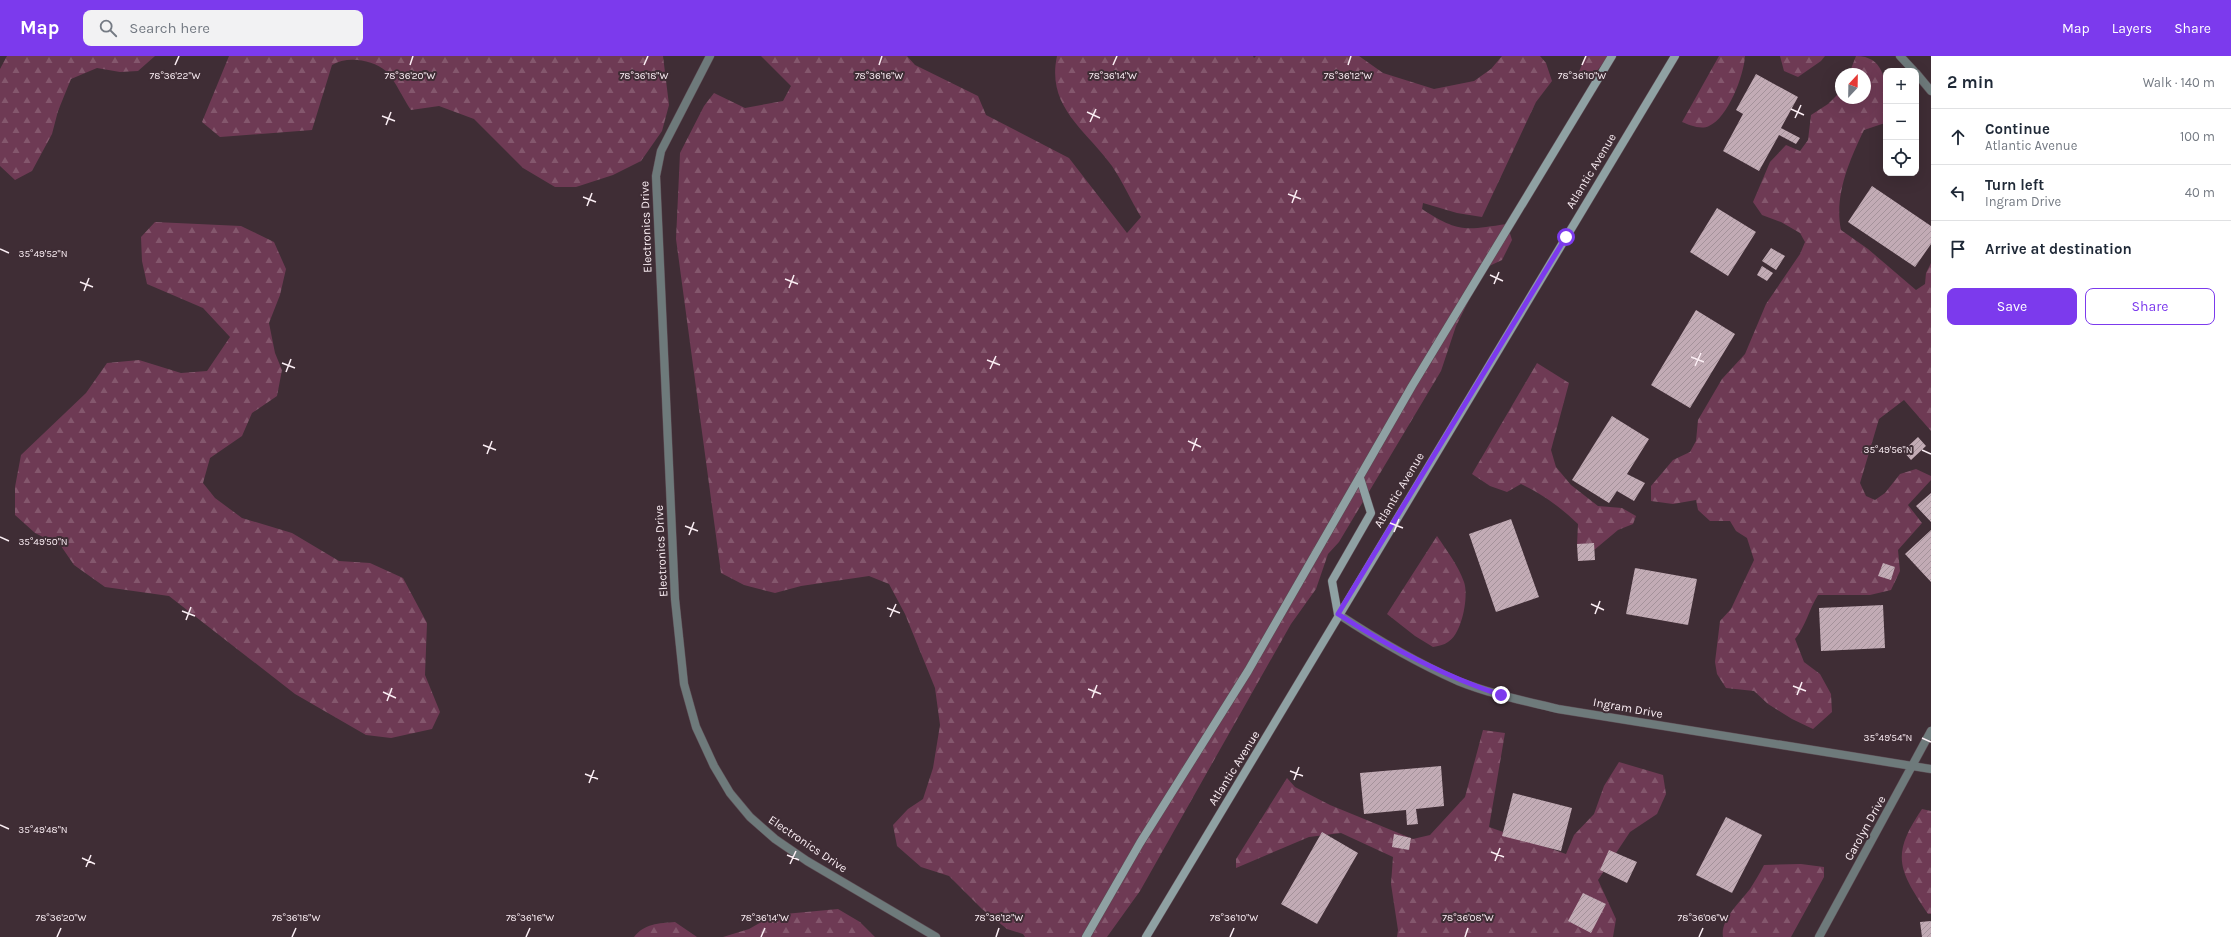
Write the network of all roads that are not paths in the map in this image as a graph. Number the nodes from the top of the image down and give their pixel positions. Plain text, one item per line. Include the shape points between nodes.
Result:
1 (710, 56) edge
2 (1612, 56) edge
3 (1675, 56) edge
4 (1900, 56) edge
5 (1911, 68) edge
6 (1919, 77) edge
7 (1931, 91) edge
8 (1360, 478) junction
9 (1338, 614) junction
10 (1931, 731) edge
11 (1912, 766) junction
12 (1931, 769) edge
13 (936, 937) edge
14 (1086, 937) edge
15 (1146, 937) edge
16 (1818, 937) edge

1 - 13 street, Electronics Drive via 661,150 656,176 675,599 684,684 696,727 714,766 730,793 750,817 775,839 807,861
2 - 8 main road via 1412,386
3 - 9 main road, Atlantic Avenue
4 - 5 street
6 - 7 street
8 - 9 main road via 1371,514 1332,581
8 - 14 main road via 1248,671 1140,843
9 - 11 street, Ingram Drive via 1413,658 1458,680 1501,695 1558,709
9 - 15 main road, Atlantic Avenue
10 - 11 street, Carolyn Drive
11 - 12 street, Ingram Drive
11 - 16 street, Carolyn Drive

